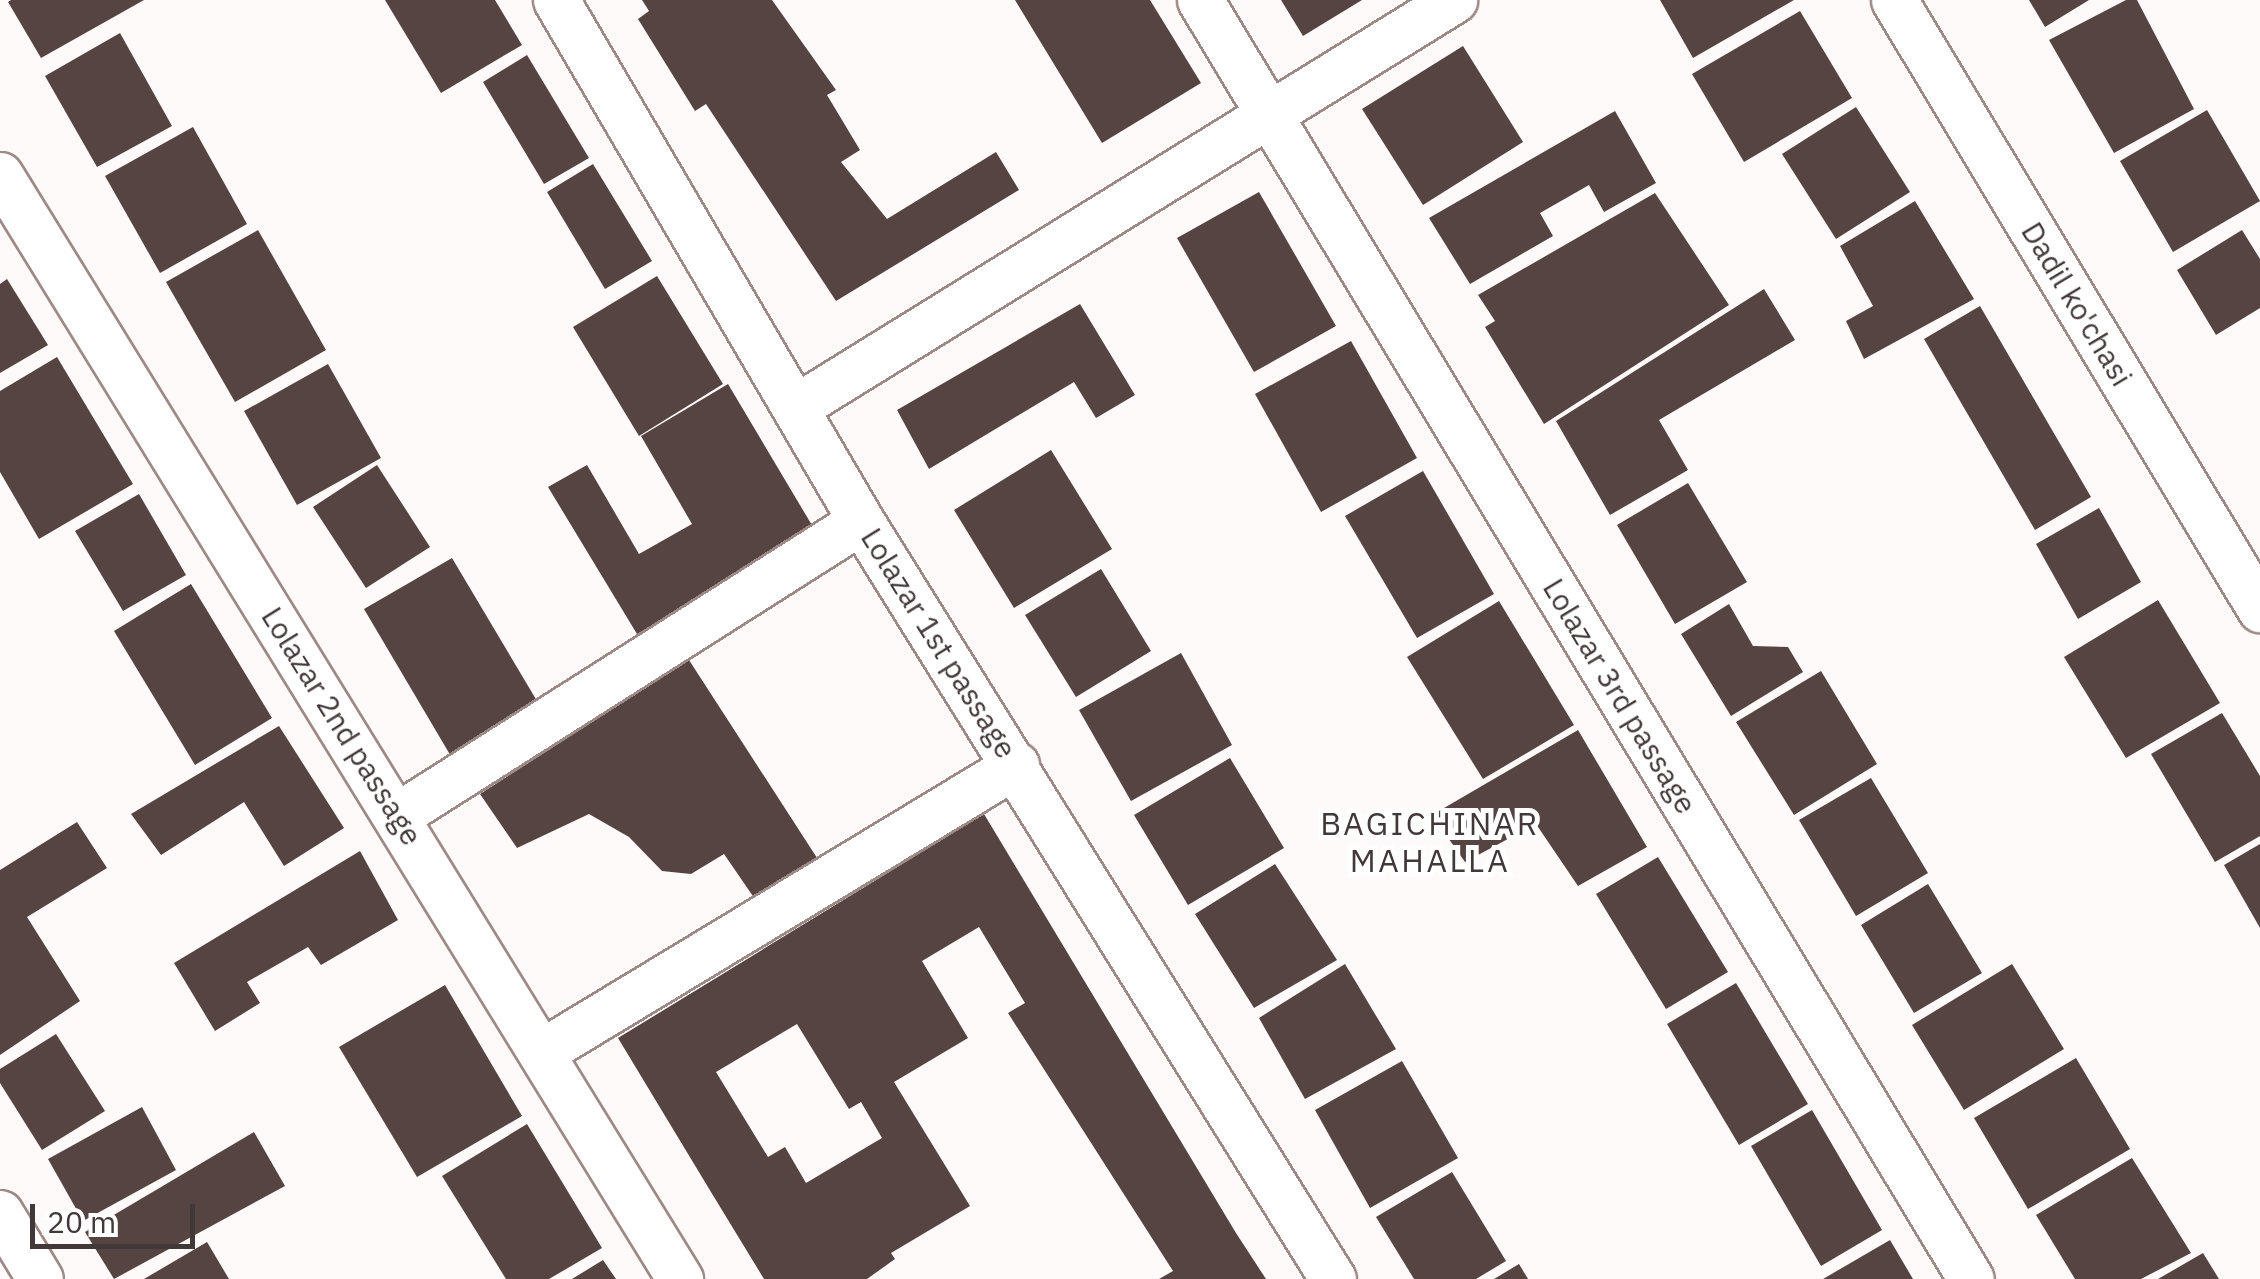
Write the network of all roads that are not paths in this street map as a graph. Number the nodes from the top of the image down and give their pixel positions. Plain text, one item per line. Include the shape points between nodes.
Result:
1 (556, 0) edge
2 (1200, 0) edge
3 (1454, 0) edge
4 (1894, 0) edge
5 (1268, 112) junction
6 (0, 175) edge
7 (796, 407) junction
8 (861, 521) junction
9 (2260, 609) edge
10 (1016, 766) junction
11 (398, 815) junction
12 (543, 1051) junction
13 (0, 1213) edge
14 (40, 1279) edge
15 (680, 1279) edge
16 (1333, 1279) edge
17 (1971, 1279) edge

1 - 7 street, Lolazar 1st passage
2 - 5 street, Lolazar 3rd passage
3 - 5 street
4 - 9 street, Dadil ko'chasi
5 - 7 street
5 - 17 street, Lolazar 3rd passage
6 - 11 street, Lolazar 2nd passage
7 - 8 street, Lolazar 1st passage
8 - 10 street, Lolazar 1st passage
8 - 11 street
10 - 12 street
10 - 16 street, Lolazar 1st passage
11 - 12 street, Lolazar 2nd passage
12 - 15 street, Lolazar 2nd passage
13 - 14 street

